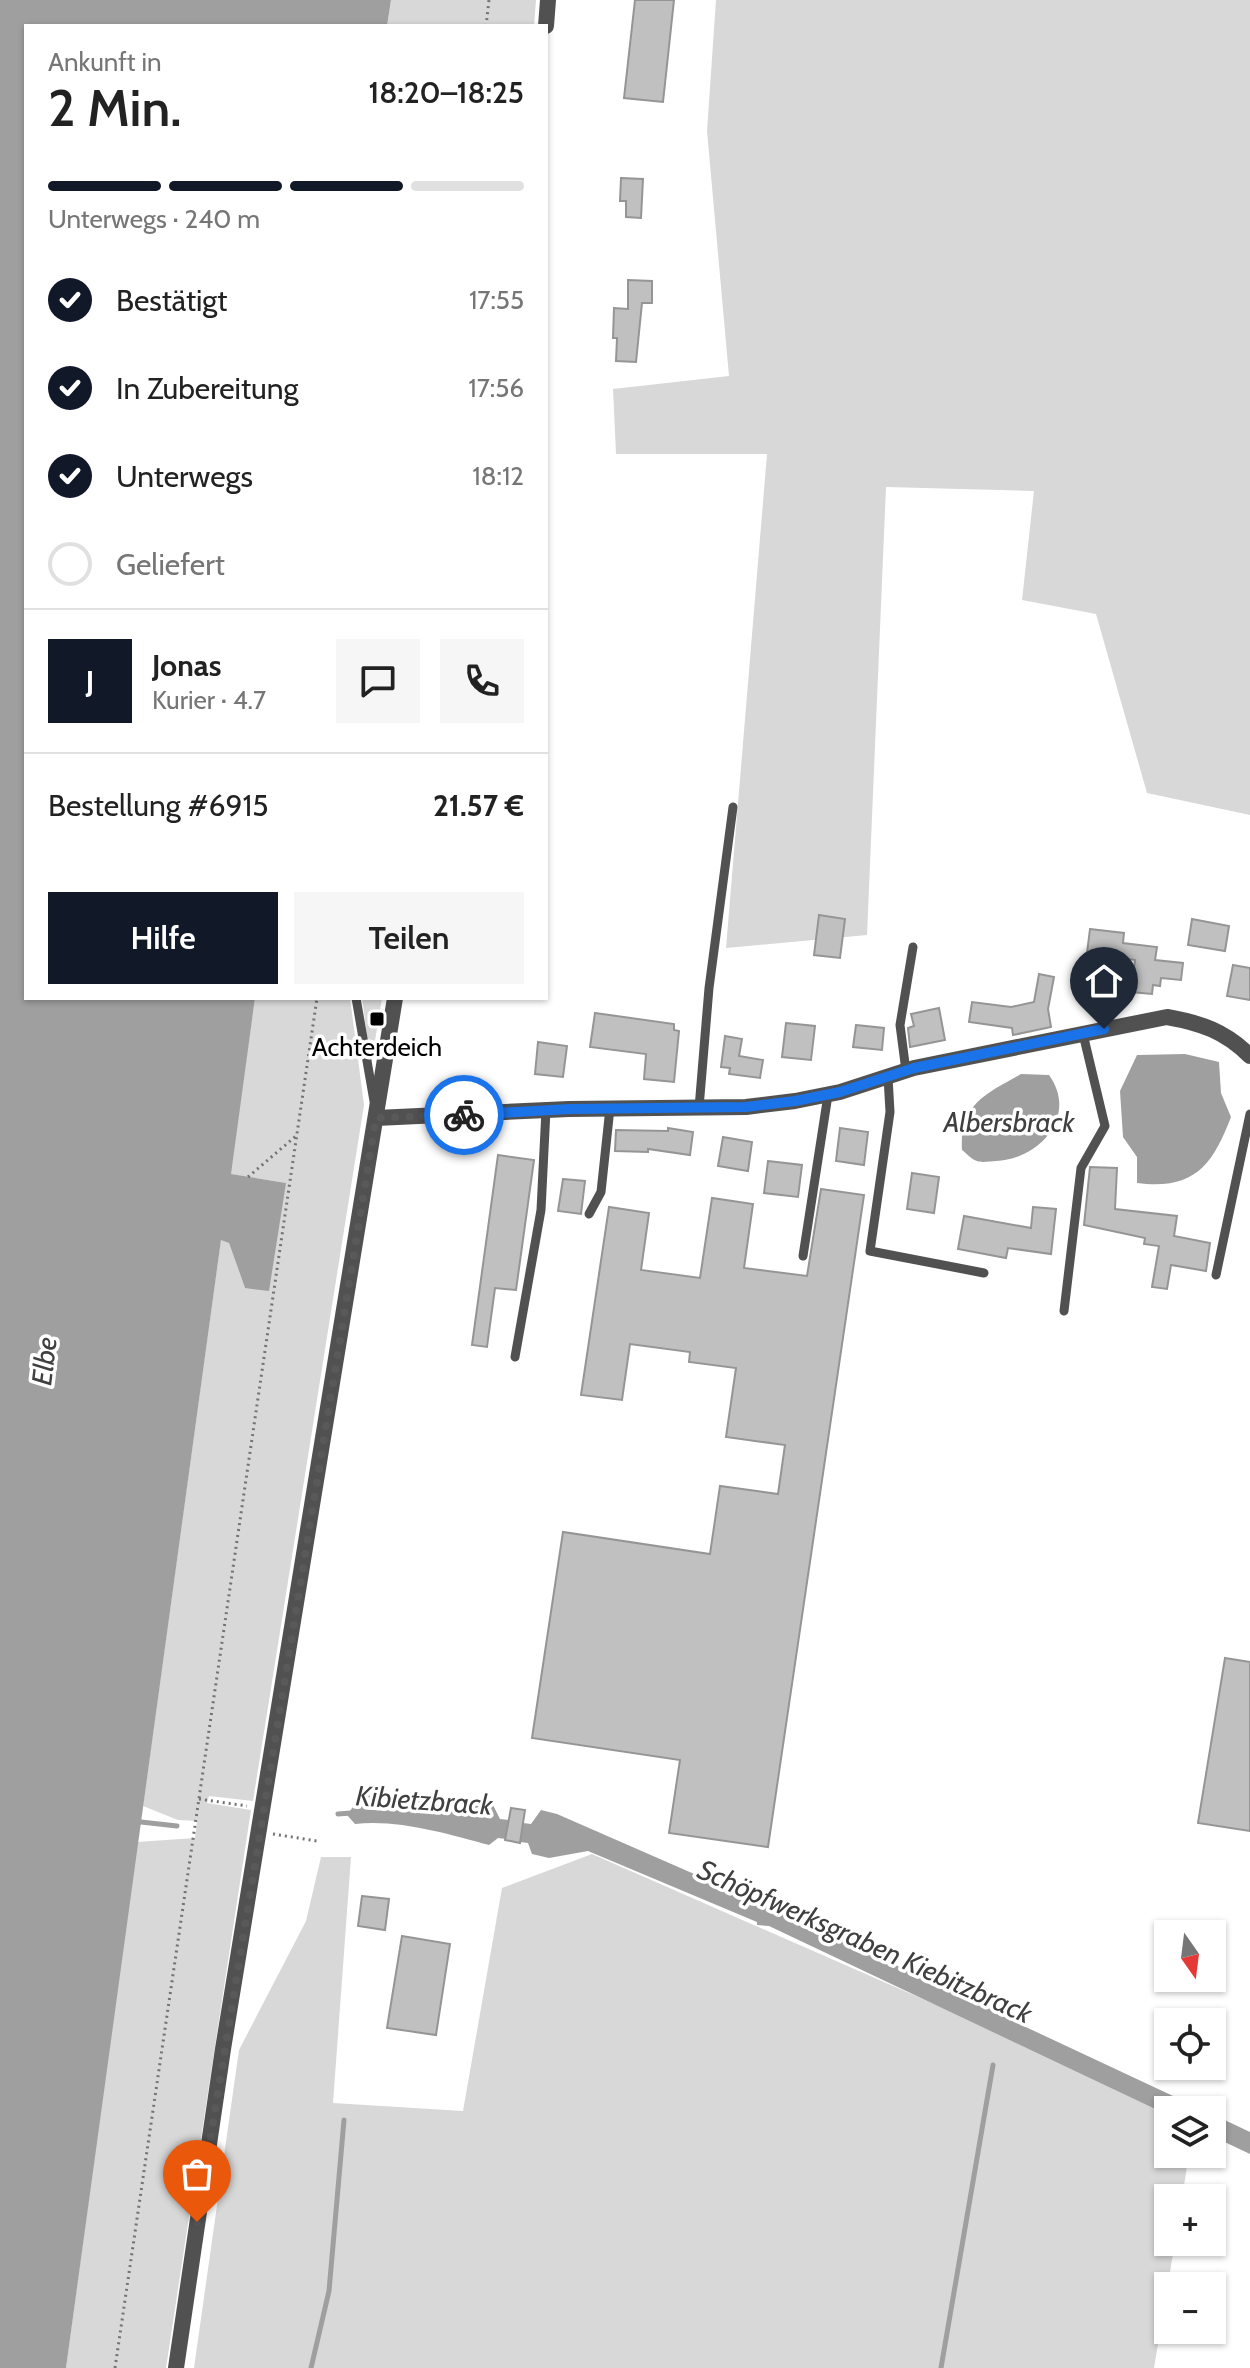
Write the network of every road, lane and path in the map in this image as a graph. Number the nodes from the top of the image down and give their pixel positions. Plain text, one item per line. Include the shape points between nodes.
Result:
1 (489, 0) edge
2 (548, 0) edge
3 (486, 24) edge
4 (546, 24) edge
5 (733, 807) dead end
6 (913, 947) dead end
7 (317, 1000) edge
8 (356, 1000) edge
9 (395, 1000) edge
10 (1083, 1034) junction
11 (1250, 1056) edge
12 (906, 1071) junction
13 (888, 1077) junction
14 (828, 1095) junction
15 (610, 1108) junction
16 (699, 1108) junction
17 (546, 1110) junction
18 (1250, 1114) edge
19 (376, 1117) junction
20 (296, 1136) junction
21 (248, 1177) dead end
22 (589, 1214) dead end
23 (803, 1256) dead end
24 (984, 1273) dead end
25 (1216, 1275) dead end
26 (1064, 1311) dead end
27 (515, 1357) dead end
28 (199, 1799) junction
29 (263, 1808) junction
30 (259, 1832) junction
31 (317, 1841) dead end
32 (115, 2368) edge
33 (176, 2368) edge

1 - 3 path
2 - 4 street
5 - 16 lane
6 - 12 lane via 900,1025
7 - 20 path
8 - 19 lane
9 - 19 street
10 - 11 street via 1167,1017 1204,1024 1232,1038
10 - 12 street
10 - 26 lane via 1105,1126 1081,1168
12 - 13 street
13 - 14 street
13 - 24 lane via 890,1112 870,1251
14 - 16 street
14 - 23 lane
15 - 16 street
15 - 17 street
15 - 22 lane via 601,1192
17 - 19 street
17 - 27 lane via 541,1210
18 - 25 lane
19 - 29 street
20 - 21 path
20 - 28 path
28 - 29 path
28 - 32 path
29 - 30 street
30 - 31 path
30 - 33 street

